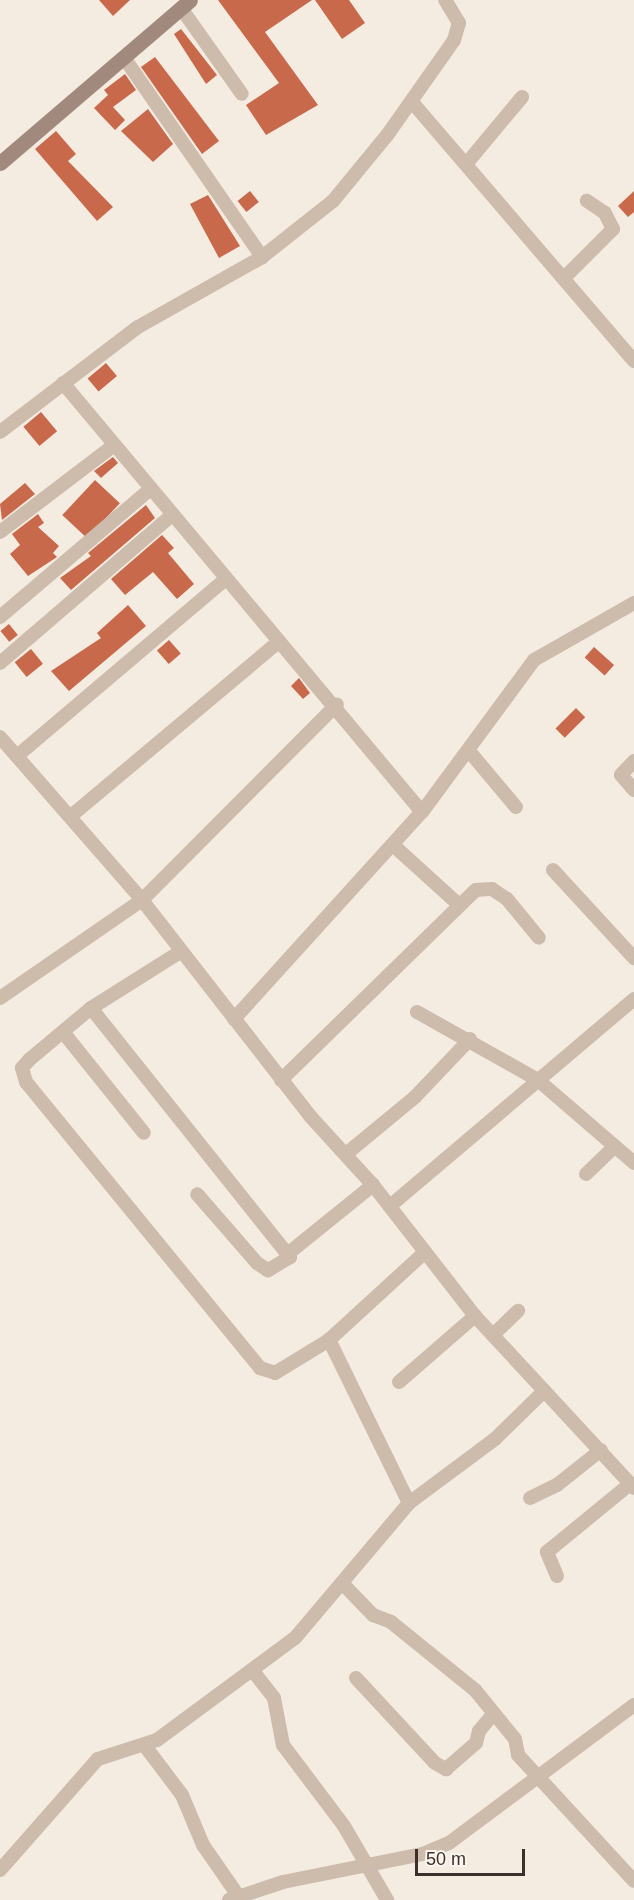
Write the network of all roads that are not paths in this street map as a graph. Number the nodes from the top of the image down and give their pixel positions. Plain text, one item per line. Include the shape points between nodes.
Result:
1 (445, 0) edge
2 (185, 4) edge
3 (125, 59) junction
4 (242, 94) dead end
5 (522, 97) dead end
6 (412, 102) junction
7 (0, 163) edge
8 (467, 163) junction
9 (587, 201) dead end
10 (261, 257) junction
11 (565, 277) junction
12 (634, 361) edge
13 (63, 383) junction
14 (0, 432) edge
15 (114, 445) junction
16 (149, 490) junction
17 (171, 516) junction
18 (0, 532) edge
19 (226, 579) junction
20 (634, 603) edge
21 (0, 617) edge
22 (278, 642) junction
23 (0, 663) edge
24 (337, 704) junction
25 (0, 737) edge
26 (469, 751) junction
27 (17, 756) junction
28 (634, 761) edge
29 (634, 790) edge
30 (516, 807) dead end
31 (422, 812) junction
32 (71, 816) junction
33 (393, 845) junction
34 (553, 870) dead end
35 (142, 900) junction
36 (458, 904) junction
37 (539, 938) dead end
38 (180, 952) junction
39 (634, 958) edge
40 (0, 998) edge
41 (634, 999) edge
42 (91, 1008) junction
43 (417, 1012) dead end
44 (234, 1019) junction
45 (63, 1032) junction
46 (470, 1039) junction
47 (281, 1080) junction
48 (538, 1080) junction
49 (144, 1133) dead end
50 (615, 1146) junction
51 (346, 1154) junction
52 (634, 1164) edge
53 (586, 1174) dead end
54 (373, 1185) junction
55 (197, 1194) dead end
56 (390, 1206) junction
57 (290, 1252) junction
58 (424, 1253) junction
59 (519, 1311) dead end
60 (475, 1316) junction
61 (493, 1335) junction
62 (329, 1340) junction
63 (399, 1382) dead end
64 (544, 1391) junction
65 (601, 1450) junction
66 (632, 1486) edge
67 (530, 1498) dead end
68 (409, 1503) junction
69 (556, 1576) dead end
70 (342, 1583) junction
71 (253, 1671) junction
72 (356, 1678) dead end
73 (634, 1705) edge
74 (494, 1713) junction
75 (145, 1746) junction
76 (542, 1776) junction
77 (369, 1865) junction
78 (0, 1870) edge
79 (634, 1881) edge
80 (234, 1898) edge
81 (387, 1900) edge

1 - 6 street via 459,29
2 - 3 street
2 - 4 street
3 - 7 street
3 - 10 street
5 - 8 street
6 - 8 street
6 - 10 street via 333,201
8 - 11 street
9 - 11 street via 605,213 613,229
10 - 13 street via 138,327
11 - 12 street
13 - 14 street
13 - 15 street
15 - 16 street
15 - 18 street
16 - 17 street
16 - 21 street
17 - 19 street
17 - 23 street
19 - 22 street
19 - 27 street
20 - 26 street via 534,660
22 - 24 street
22 - 32 street
24 - 31 street
24 - 35 street
25 - 27 street
26 - 30 street
26 - 31 street
27 - 32 street
28 - 29 street via 621,775
31 - 33 street
32 - 35 street
33 - 36 street
33 - 44 street
34 - 39 street
35 - 38 street
35 - 40 street
36 - 37 street via 480,889 497,891
36 - 47 street
38 - 42 street
38 - 44 street
41 - 48 street
42 - 45 street
42 - 57 street
43 - 46 street
44 - 47 street
45 - 49 street
45 - 62 street via 22,1068 26,1082 260,1368 275,1373
46 - 48 street
46 - 51 street via 416,1097
47 - 51 street
48 - 50 street
48 - 56 street
50 - 52 street
50 - 53 street
51 - 54 street
54 - 56 street
54 - 57 street
55 - 57 street via 268,1270 286,1263
56 - 58 street
58 - 60 street
58 - 62 street
59 - 61 street
60 - 61 street
60 - 63 street
61 - 64 street
62 - 68 street
64 - 65 street
64 - 68 street via 495,1439
65 - 66 street
65 - 67 street via 557,1485
66 - 69 street via 550,1548 547,1559
68 - 70 street
70 - 71 street via 295,1638
70 - 74 street via 374,1615 391,1622 470,1685
71 - 75 street
71 - 77 street via 274,1698 283,1745
72 - 74 street via 435,1763 446,1768 476,1743 479,1731
73 - 76 street
74 - 76 street via 515,1739 518,1755
75 - 78 street via 98,1759
75 - 80 street via 182,1796 203,1845
76 - 77 street via 449,1843
76 - 79 street
77 - 80 street via 283,1882
77 - 81 street

